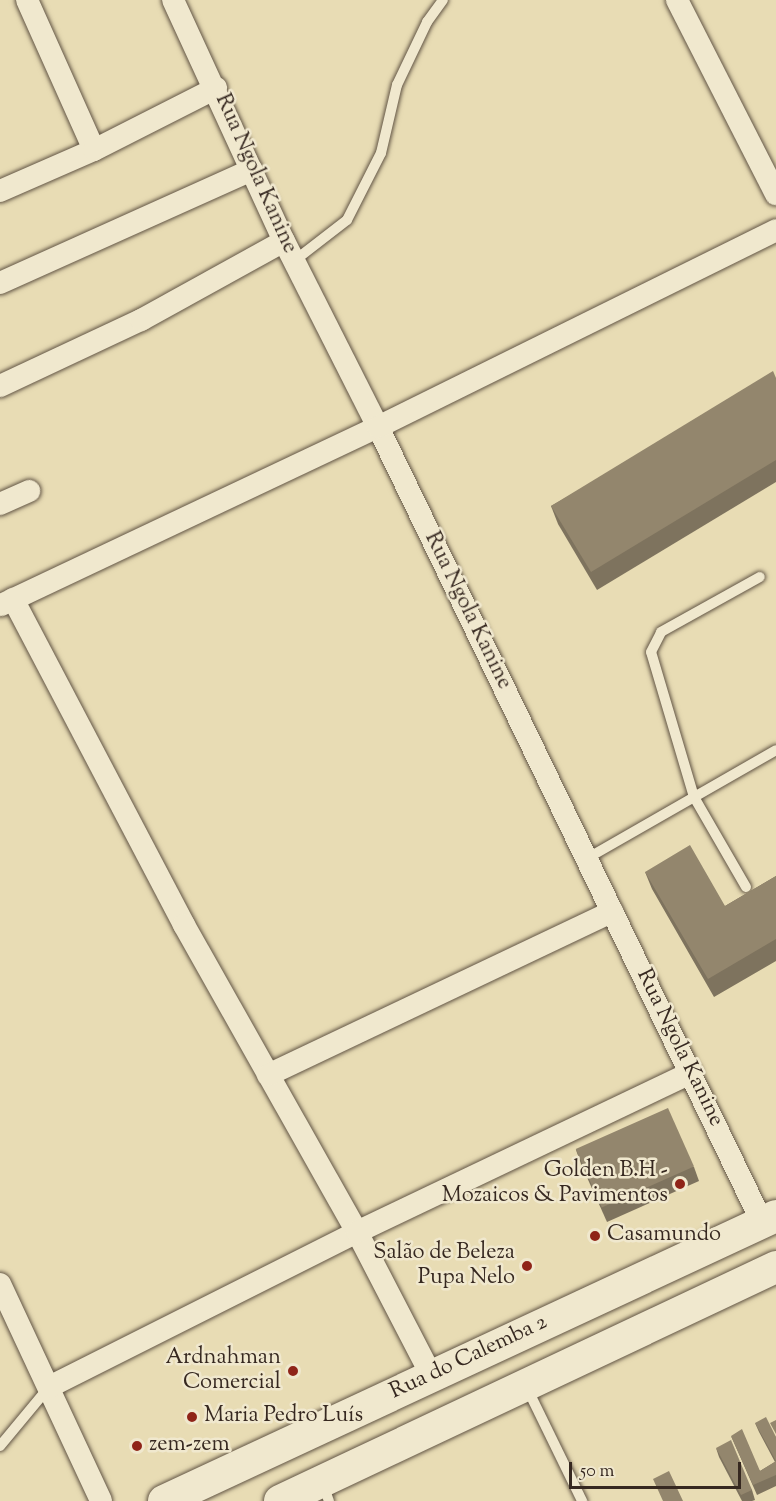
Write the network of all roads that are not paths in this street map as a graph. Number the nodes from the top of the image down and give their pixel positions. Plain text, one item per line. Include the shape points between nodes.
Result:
1 (27, 0) edge
2 (172, 0) edge
3 (443, 0) edge
4 (677, 0) edge
5 (216, 88) junction
6 (94, 150) junction
7 (252, 170) junction
8 (0, 191) edge
9 (776, 194) edge
10 (776, 230) edge
11 (289, 251) junction
12 (0, 283) edge
13 (0, 386) edge
14 (378, 426) junction
15 (29, 491) dead end
16 (0, 504) edge
17 (760, 577) dead end
18 (7, 602) edge
19 (776, 750) edge
20 (694, 796) junction
21 (586, 859) junction
22 (746, 886) dead end
23 (612, 912) junction
24 (691, 1073) junction
25 (268, 1075) junction
26 (769, 1219) edge
27 (357, 1232) junction
28 (776, 1267) edge
29 (2, 1294) edge
30 (431, 1375) junction
31 (525, 1383) junction
32 (49, 1387) junction
33 (0, 1446) edge
34 (326, 1491) edge
35 (101, 1501) edge
36 (164, 1501) edge
37 (280, 1501) edge
38 (582, 1501) edge

1 - 6 street
2 - 5 street, Rua Ngola Kanine
3 - 11 lane via 427,22 397,85 381,153 347,220
4 - 9 street
5 - 6 street
5 - 7 street, Rua Ngola Kanine
6 - 8 street
7 - 11 street, Rua Ngola Kanine
7 - 12 street
10 - 14 street
11 - 13 street
11 - 14 street, Rua Ngola Kanine
14 - 18 street
14 - 21 street, Rua Ngola Kanine
15 - 16 street
17 - 20 lane via 661,632 651,652
18 - 25 street
19 - 20 lane
20 - 21 lane
20 - 22 lane
21 - 23 street, Rua Ngola Kanine
23 - 24 street, Rua Ngola Kanine
23 - 25 street
24 - 26 street, Rua Ngola Kanine
24 - 27 street
25 - 27 street
26 - 30 main road, Rua do Calemba 2
27 - 30 street
27 - 32 street
28 - 31 main road, Rua do Calemba 2
29 - 32 street
30 - 36 main road, Rua do Calemba 2
31 - 34 main road, Rua do Calemba 2
31 - 38 lane
32 - 33 lane
32 - 35 street
34 - 37 main road, Rua do Calemba 2

